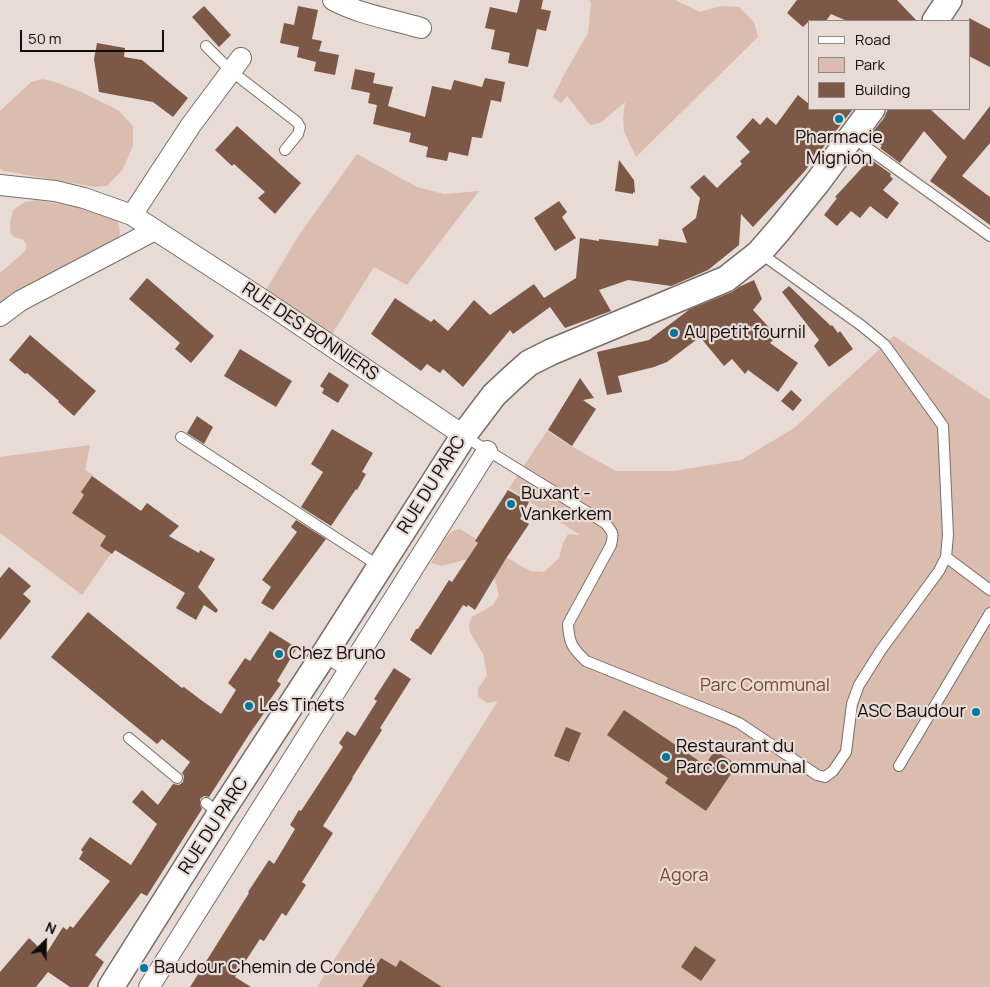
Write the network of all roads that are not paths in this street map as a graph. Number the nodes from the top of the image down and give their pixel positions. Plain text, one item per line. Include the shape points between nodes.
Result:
1 (334, 0) edge
2 (949, 0) edge
3 (936, 20) edge
4 (421, 28) dead end
5 (206, 46) dead end
6 (236, 65) junction
7 (871, 110) edge
8 (852, 137) junction
9 (286, 150) dead end
10 (0, 185) edge
11 (132, 215) junction
12 (155, 230) junction
13 (990, 236) edge
14 (759, 252) junction
15 (0, 316) edge
16 (463, 436) junction
17 (181, 437) dead end
18 (487, 451) junction
19 (946, 557) junction
20 (380, 566) junction
21 (990, 590) edge
22 (990, 613) edge
23 (323, 656) junction
24 (348, 672) junction
25 (129, 738) dead end
26 (899, 766) dead end
27 (177, 778) dead end
28 (111, 987) edge
29 (149, 987) edge

1 - 4 street via 369,15
2 - 3 street
5 - 6 lane
6 - 9 lane via 300,127
6 - 11 street via 191,125
7 - 8 street, RUE DU PARC
8 - 13 lane
8 - 14 street, RUE DU PARC
10 - 11 street, RUE DES BONNIERS via 55,191
11 - 12 street, RUE DES BONNIERS
12 - 15 street via 20,301
12 - 16 street, RUE DES BONNIERS
14 - 16 street, RUE DU PARC via 726,279 529,363 494,395
14 - 19 lane via 885,345 943,426 948,535
16 - 18 lane
16 - 20 street, RUE DU PARC
17 - 20 lane
18 - 19 lane via 611,529 611,545 568,624 575,650 586,661 739,723 825,777 846,752 852,704 859,685
18 - 24 street, RUE DU PARC
19 - 21 lane
20 - 23 street, RUE DU PARC
22 - 26 lane
23 - 24 lane
23 - 28 street, RUE DU PARC via 213,809
24 - 29 street, RUE DU PARC
25 - 27 lane

